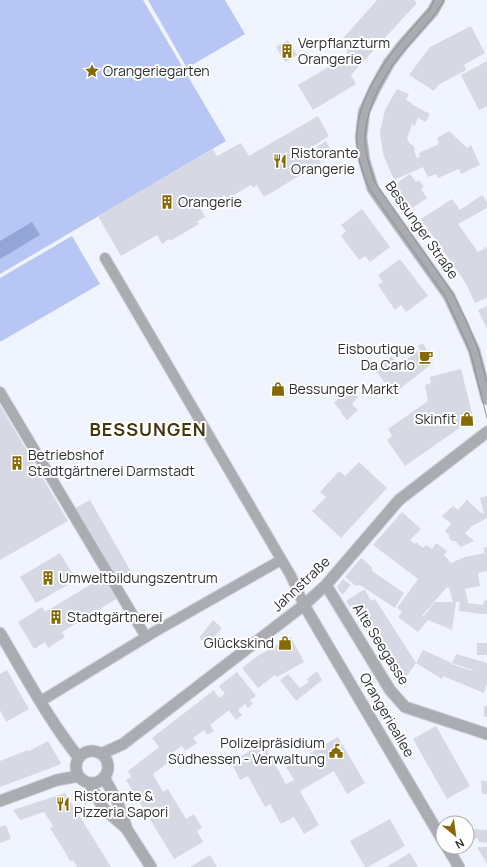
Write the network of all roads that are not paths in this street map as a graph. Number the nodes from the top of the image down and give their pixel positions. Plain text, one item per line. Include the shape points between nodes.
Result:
1 (439, 0) edge
2 (105, 258) dead end
3 (0, 392) edge
4 (487, 400) edge
5 (487, 432) edge
6 (281, 560) junction
7 (326, 585) junction
8 (304, 605) junction
9 (0, 633) edge
10 (146, 637) junction
11 (40, 701) junction
12 (487, 734) edge
13 (123, 744) junction
14 (101, 754) junction
15 (80, 763) junction
16 (108, 765) junction
17 (104, 777) junction
18 (89, 783) junction
19 (0, 801) edge
20 (435, 827) edge
21 (126, 828) junction
22 (452, 855) edge
23 (151, 867) edge
24 (459, 867) edge

1 - 4 street, Bessunger Straße via 433,11 389,63 364,112 361,137 370,182 450,296 474,350
2 - 6 lane
3 - 10 lane
5 - 7 street, Jahnstraße via 399,500
6 - 8 lane
6 - 10 lane
7 - 8 street, Jahnstraße
7 - 12 street, Alte Seegasse via 390,690 405,707
8 - 13 street, Jahnstraße
8 - 20 street, Orangerieallee
9 - 11 street
10 - 11 lane
11 - 15 street
13 - 14 street, Jahnstraße
13 - 16 street, Jahnstraße
14 - 15 street via 92,751
14 - 16 street
15 - 18 street via 81,779
15 - 19 street via 57,780
16 - 17 street
17 - 18 street
17 - 21 street via 117,801
18 - 21 street via 104,809
21 - 23 street
22 - 24 street

